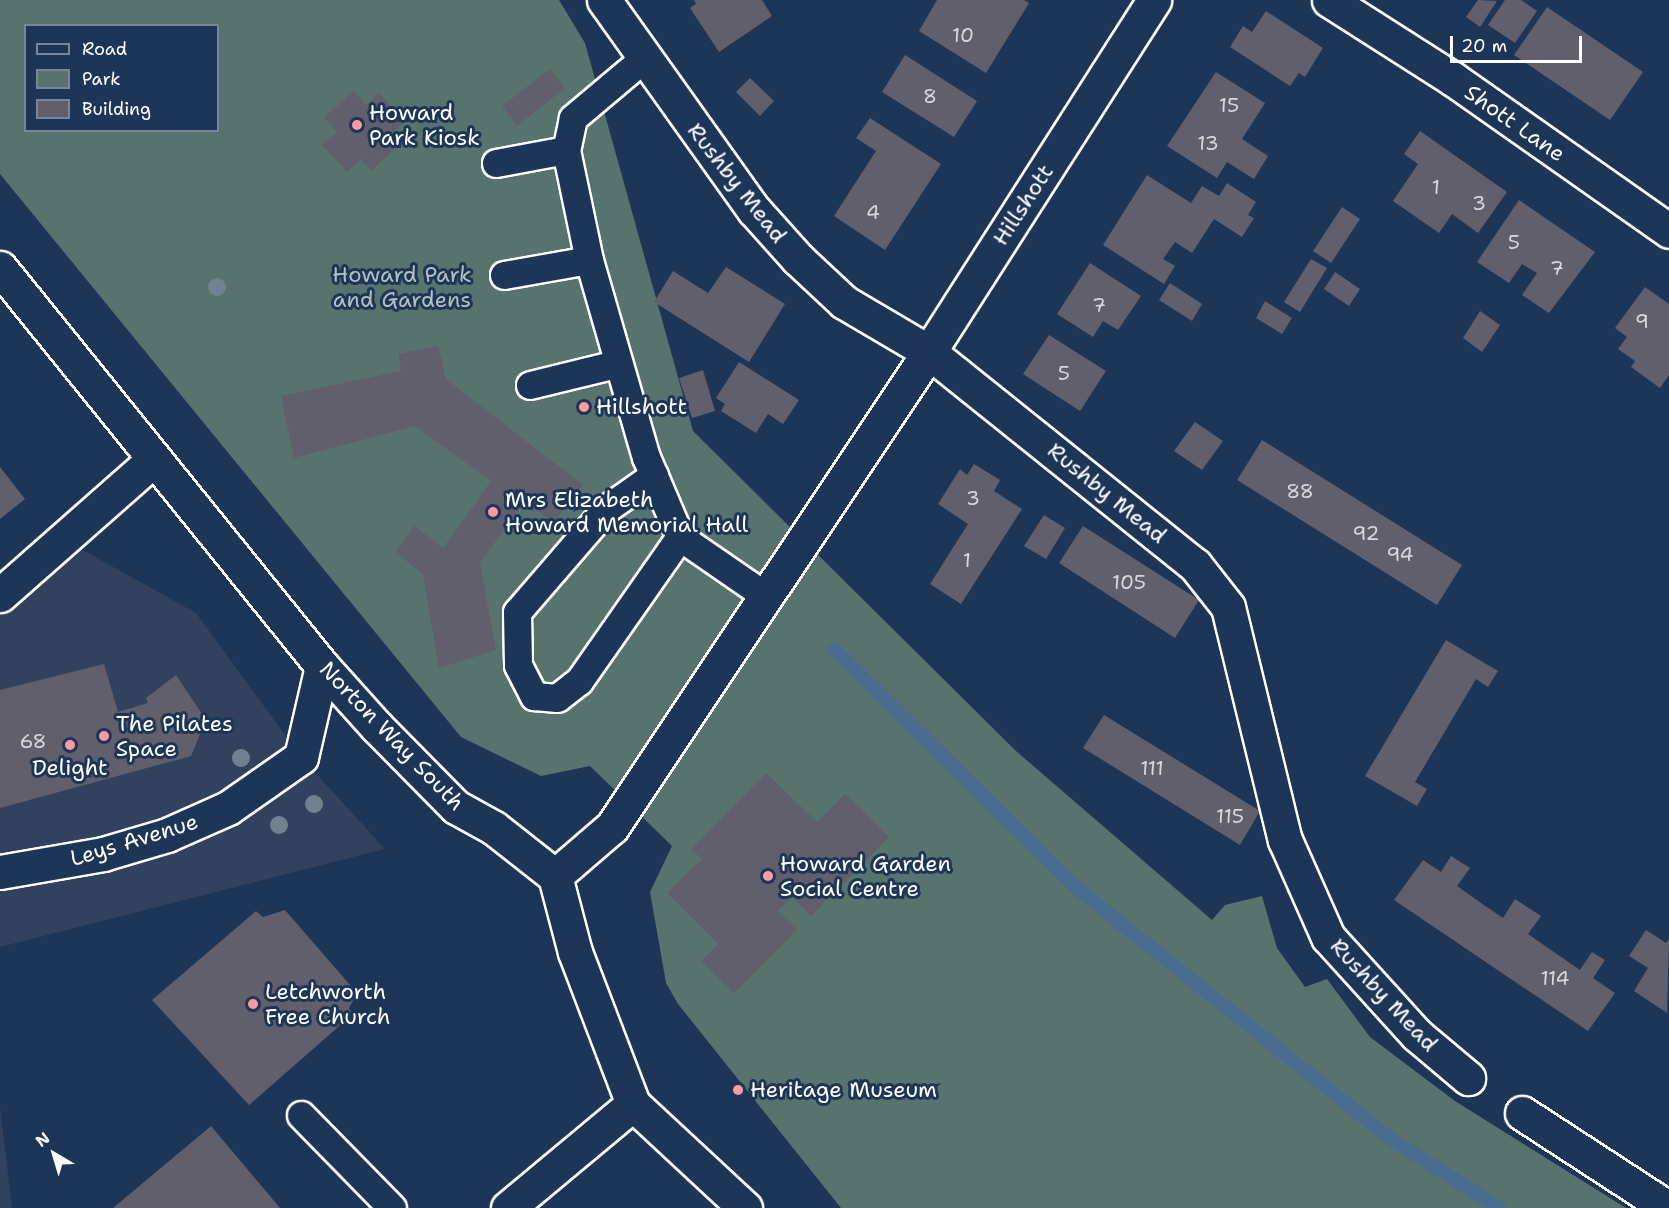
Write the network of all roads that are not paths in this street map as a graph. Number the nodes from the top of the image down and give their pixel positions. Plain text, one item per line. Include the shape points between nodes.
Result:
1 (604, 0) edge
2 (1154, 0) edge
3 (1329, 0) edge
4 (643, 58) junction
5 (567, 150) junction
6 (496, 163) dead end
7 (1669, 231) edge
8 (589, 260) junction
9 (0, 268) edge
10 (504, 275) dead end
11 (929, 352) junction
12 (616, 364) junction
13 (530, 385) dead end
14 (153, 460) junction
15 (654, 475) junction
16 (680, 537) junction
17 (0, 596) edge
18 (767, 597) junction
19 (322, 666) junction
20 (0, 872) edge
21 (555, 876) junction
22 (1468, 1078) dead end
23 (633, 1104) junction
24 (1522, 1113) dead end
25 (301, 1115) dead end
26 (1665, 1198) edge
27 (392, 1208) edge
28 (508, 1208) edge
29 (745, 1208) edge

1 - 4 street, Rushby Mead
2 - 11 street, Hillshott
3 - 7 street, Shott Lane via 1453,80
4 - 5 lane via 573,117
4 - 11 street, Rushby Mead via 754,210 798,259 844,302
5 - 6 lane
5 - 8 lane
8 - 10 lane
8 - 12 lane
9 - 14 street, Norton Way South
11 - 18 street, Hillshott
11 - 22 street, Rushby Mead via 1139,516 1195,565 1228,606 1285,840 1328,937 1418,1035
12 - 13 lane
12 - 15 lane
14 - 17 street
14 - 19 street, Norton Way South
15 - 16 lane
15 - 16 lane via 606,509 517,612 518,665 534,696 557,698 579,681
16 - 18 lane
18 - 21 street, Hillshott via 612,827
19 - 20 street, Leys Avenue via 301,757 228,808 167,835 103,854
19 - 21 street, Norton Way South via 456,807 494,828
21 - 23 street via 575,952
23 - 28 street
23 - 29 street
24 - 26 street
25 - 27 lane

